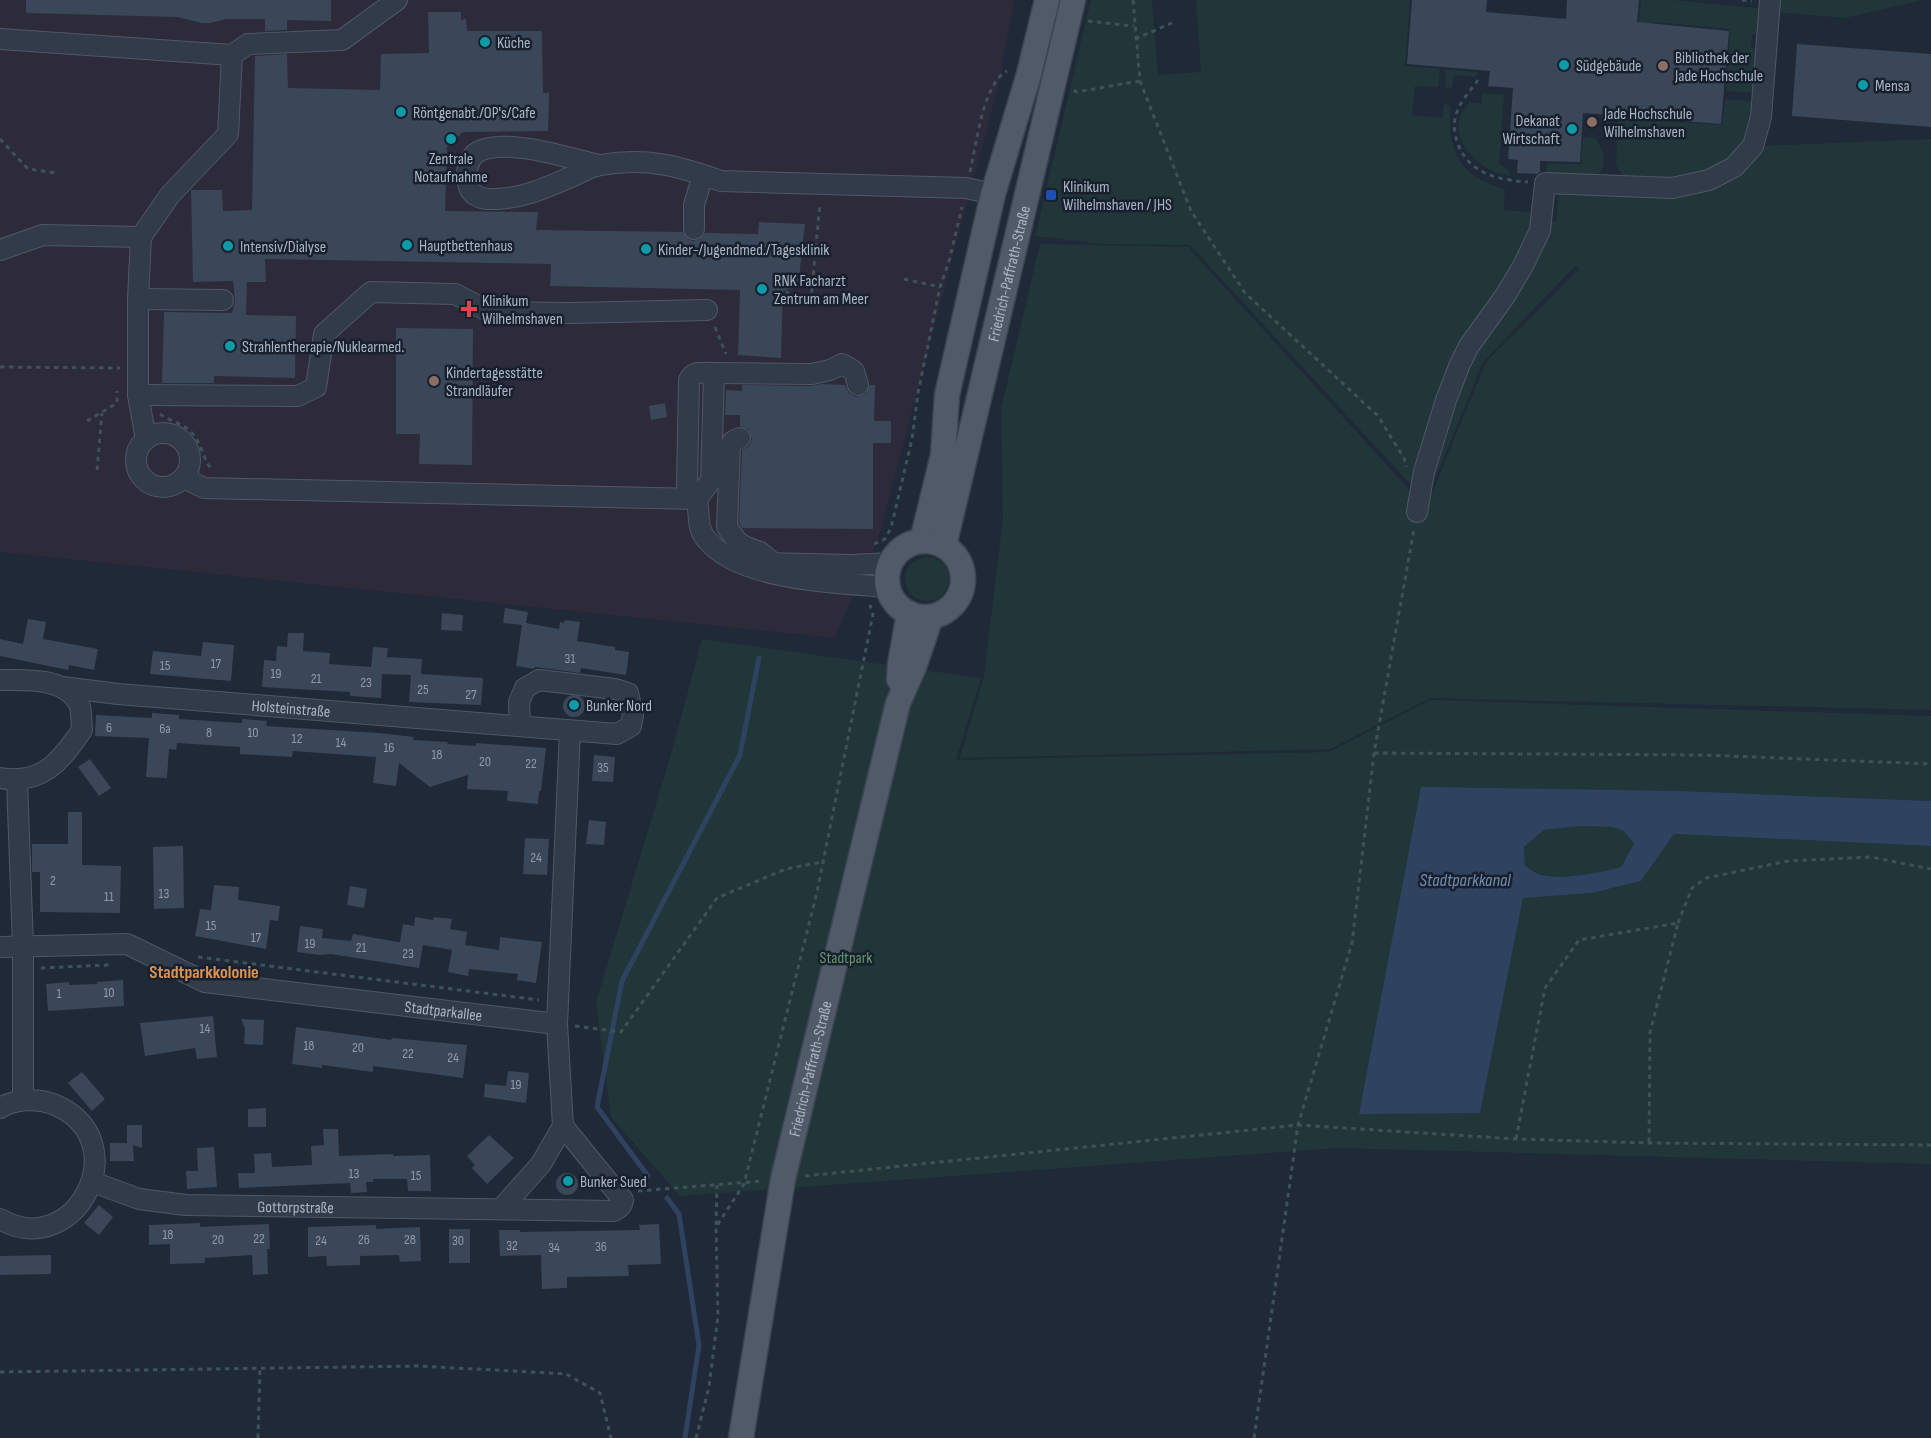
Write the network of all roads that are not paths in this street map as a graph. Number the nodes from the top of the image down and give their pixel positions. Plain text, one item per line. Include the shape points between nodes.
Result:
1 (397, 0) edge
2 (1047, 0) edge
3 (1770, 0) edge
4 (1078, 10) edge
5 (0, 39) edge
6 (232, 55) junction
7 (598, 165) junction
8 (703, 175) junction
9 (993, 194) junction
10 (694, 229) dead end
11 (141, 237) junction
12 (0, 250) edge
13 (138, 299) junction
14 (223, 300) dead end
15 (707, 310) road end
16 (722, 374) junction
17 (858, 385) dead end
18 (144, 395) junction
19 (687, 420) junction
20 (712, 420) junction
21 (740, 438) dead end
22 (146, 439) junction
23 (711, 453) junction
24 (728, 475) junction
25 (184, 478) junction
26 (697, 499) junction
27 (1417, 512) road end
28 (933, 544) junction
29 (772, 562) junction
30 (890, 563) junction
31 (743, 565) junction
32 (888, 587) junction
33 (920, 615) junction
34 (0, 680) edge
35 (62, 687) junction
36 (520, 725) junction
37 (570, 731) junction
38 (8, 780) edge
39 (23, 946) junction
40 (0, 947) edge
41 (557, 1024) junction
42 (23, 1100) junction
43 (0, 1108) edge
44 (563, 1126) junction
45 (93, 1182) junction
46 (501, 1209) junction
47 (0, 1219) edge
48 (741, 1438) edge

1 - 6 street via 342,40 248,44
2 - 9 main road, Friedrich-Paffrath-Straße
3 - 27 street via 1761,117 1753,146 1734,167 1709,180 1672,188 1545,183 1540,230 1506,296 1460,364 1424,472
4 - 28 main road, Friedrich-Paffrath-Straße
5 - 6 street
6 - 11 street via 228,134 170,195
7 - 7 street via 509,147 481,150 467,166 468,186 473,194 484,199 507,198 538,191
7 - 8 street via 639,161
8 - 9 street via 721,181 966,188
8 - 10 street via 694,205
9 - 28 main road, Friedrich-Paffrath-Straße via 947,395
11 - 12 street via 43,235
11 - 13 street
13 - 14 street
13 - 18 street via 129,368
15 - 18 street via 490,312 455,294 371,292 324,334 316,387 298,396
16 - 17 street via 812,374 842,364 854,371
16 - 19 street via 691,375
16 - 20 street
18 - 22 street
19 - 20 street
19 - 26 street via 687,485
20 - 23 street
21 - 24 street via 729,447
22 - 25 street via 162,433 185,444 190,461
22 - 25 street via 136,454 143,480 160,488
23 - 24 street
23 - 26 street via 711,480
24 - 29 street via 727,527 737,541
25 - 26 street via 204,488
26 - 31 street via 698,520 706,540
28 - 30 main road via 909,545
28 - 33 main road via 953,554 960,563 963,586 952,607 942,613
29 - 30 street
29 - 31 street
30 - 32 main road
31 - 32 street via 769,574
32 - 33 main road via 899,607
33 - 48 main road, Friedrich-Paffrath-Straße via 900,664 898,703 783,1179
34 - 35 street, Holsteinstraße via 32,680
35 - 36 street, Holsteinstraße
35 - 38 street via 78,703 82,730 65,754 44,773
36 - 37 street, Holsteinstraße
36 - 37 street, Holsteinstraße via 519,702 525,688 539,680 615,688 628,693 631,726 617,734
37 - 41 street
38 - 39 street
39 - 40 street, Stadtparkallee
39 - 41 street, Stadtparkallee via 127,944 205,982
39 - 42 street
41 - 44 street
42 - 43 street
42 - 45 street via 44,1101 64,1109 80,1122 91,1140
44 - 46 street via 541,1164
44 - 46 street, Gottorpstraße via 617,1191 622,1205 614,1211
45 - 46 street, Gottorpstraße via 140,1199 186,1205
45 - 47 street via 83,1201 68,1216 50,1225 28,1228

